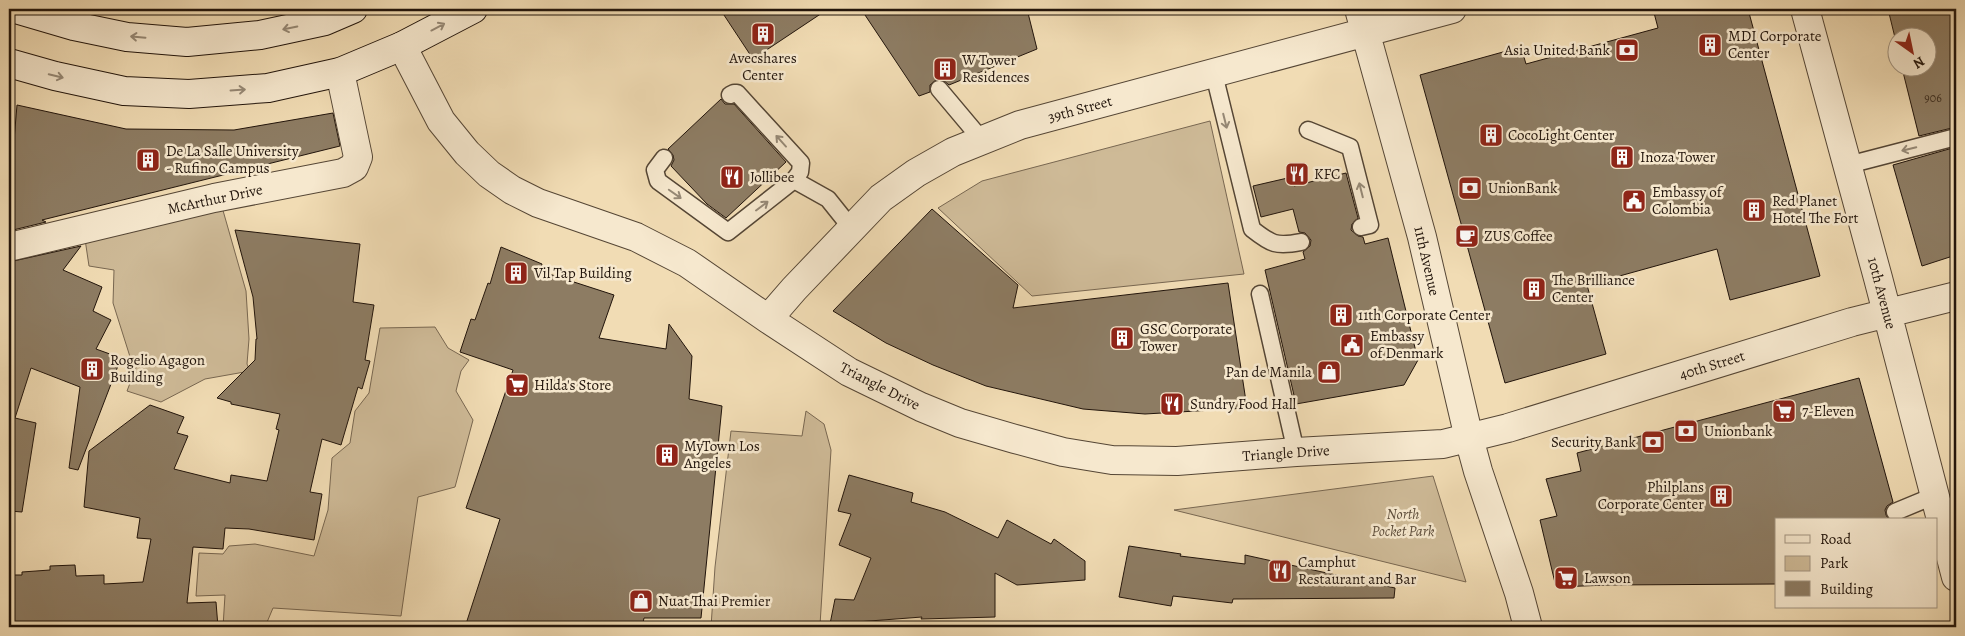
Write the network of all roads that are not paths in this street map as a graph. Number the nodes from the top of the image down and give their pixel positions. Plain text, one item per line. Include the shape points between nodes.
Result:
1 (16, 9) edge
2 (353, 9) edge
3 (473, 9) edge
4 (1452, 9) edge
5 (1805, 9) edge
6 (1363, 20) edge
7 (402, 46) junction
8 (9, 63) edge
9 (340, 72) junction
10 (1214, 74) junction
11 (939, 89) dead end
12 (730, 95) dead end
13 (1308, 130) dead end
14 (1956, 137) edge
15 (981, 139) junction
16 (664, 158) dead end
17 (1848, 165) junction
18 (794, 180) junction
19 (1361, 227) dead end
20 (852, 229) junction
21 (1301, 242) dead end
22 (9, 247) edge
23 (1260, 294) dead end
24 (1956, 296) edge
25 (1888, 313) junction
26 (768, 319) junction
27 (1469, 438) junction
28 (1296, 452) junction
29 (1936, 495) junction
30 (1895, 512) dead end
31 (1956, 577) edge
32 (1528, 627) edge

2 -> 1 street via 325,21 260,35 187,42 74,26
7 -> 3 street
4 - 6 street, 39th Street
5 - 17 street, 10th Avenue
6 - 10 street, 39th Street
6 - 27 street, 11th Avenue via 1422,237
7 - 9 street
7 - 26 street, Triangle Drive via 441,121 489,174 538,203 636,236 687,263
8 -> 9 street via 124,91 189,94 268,88
9 - 22 street, McArthur Drive via 358,157 354,167
10 - 15 street, 39th Street via 1020,125
10 -> 21 lane via 1252,229 1269,242 1286,245
11 - 15 lane
18 -> 12 lane via 800,172 801,163 738,93
19 -> 13 lane via 1370,225 1350,147
14 -> 17 lane
15 - 20 street, 39th Street via 916,173 881,198
16 -> 18 lane via 655,170 658,182 728,232
17 - 25 street, 10th Avenue
18 - 20 lane via 828,199
20 - 26 street, 39th Street
23 - 28 lane
24 - 25 street, 40th Street
25 - 27 street, 40th Street
25 - 29 street, 10th Avenue
26 - 28 street, Triangle Drive via 848,372 921,407 960,423 1063,452 1112,460 1178,461
27 - 28 street, Triangle Drive via 1444,444
27 - 32 street, 11th Avenue
29 - 30 lane
29 - 31 street, 10th Avenue

